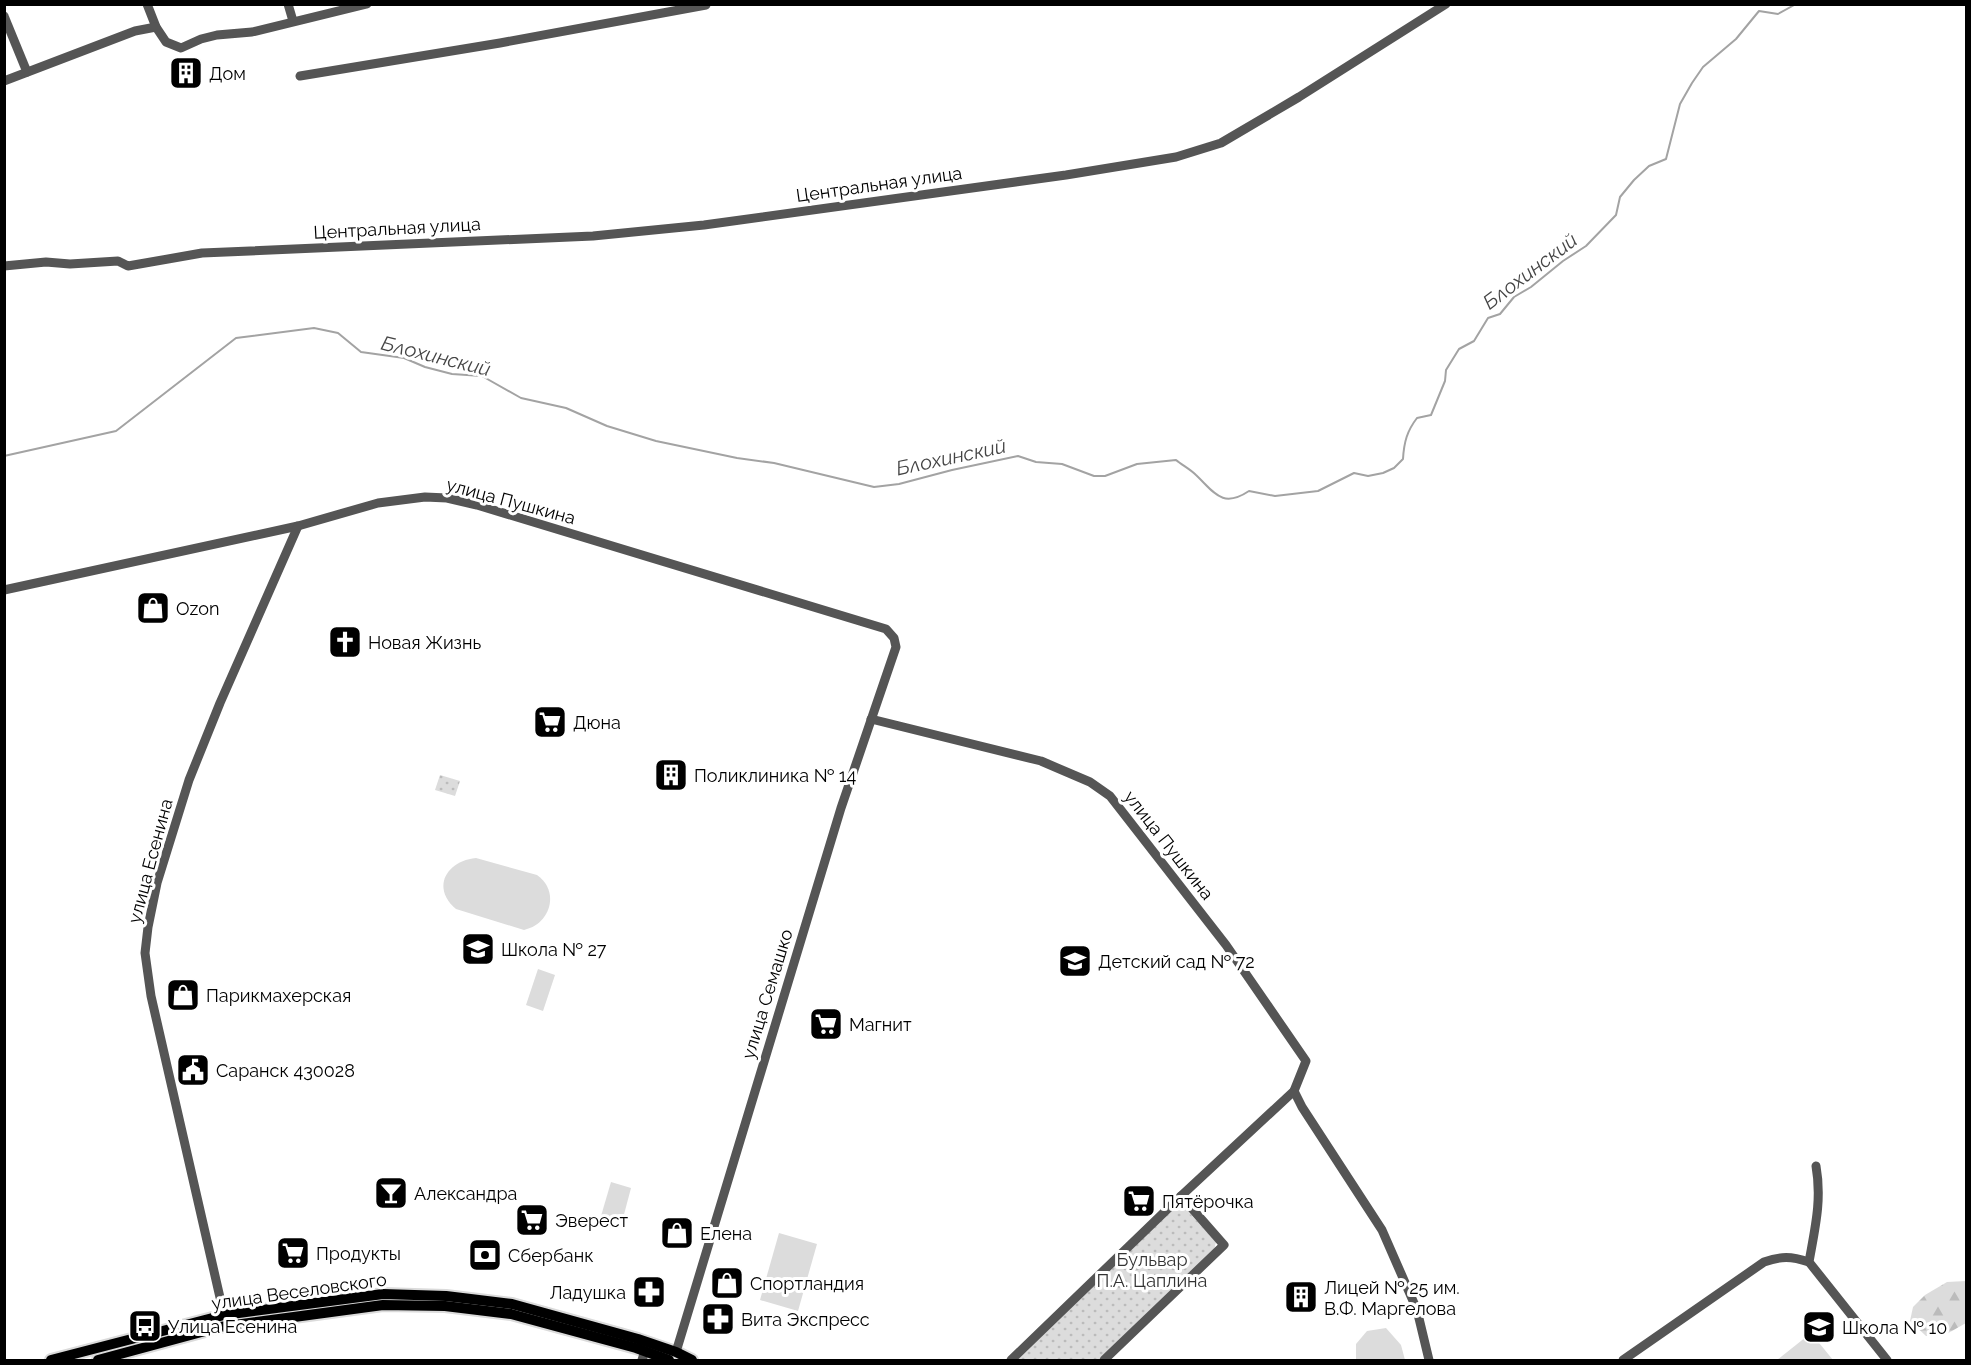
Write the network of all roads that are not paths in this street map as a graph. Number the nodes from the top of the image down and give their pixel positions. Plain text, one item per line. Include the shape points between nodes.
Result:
1 (147, 4) edge
2 (288, 4) edge
3 (367, 4) edge
4 (1446, 4) edge
5 (706, 6) edge
6 (4, 16) edge
7 (293, 21) junction
8 (156, 27) junction
9 (27, 72) junction
10 (300, 76) dead end
11 (4, 81) edge
12 (4, 266) edge
13 (298, 526) junction
14 (4, 590) edge
15 (894, 638) joint
16 (872, 719) junction
17 (1294, 1091) junction
18 (1816, 1166) dead end
19 (1181, 1196) junction
20 (1809, 1262) junction
21 (511, 1309) junction
22 (225, 1321) junction
23 (644, 1356) edge
24 (673, 1358) edge
25 (51, 1360) edge
26 (98, 1360) edge
27 (692, 1360) edge
28 (1011, 1360) edge
29 (1104, 1360) edge
30 (1429, 1360) edge
31 (1623, 1360) edge
32 (1887, 1360) edge

1 - 8 street
2 - 7 street
3 - 7 street
4 - 12 street, Центральная улица via 1221,143 1176,157 593,237 202,253 128,266 118,261
5 - 10 street
6 - 9 street
7 - 8 street via 252,32 217,35 181,48 166,42
8 - 9 street via 135,31
9 - 11 street
13 - 14 street, улица Пушкина
13 - 15 street, улица Пушкина via 378,503 447,498 886,629
13 - 22 street, улица Есенина via 189,780 157,884 145,953 151,996
15 - 16 street, улица Семашко via 896,647
16 - 17 street, улица Пушкина via 1041,761 1090,782 1110,796 1226,945 1306,1061
16 - 24 street, улица Семашко via 812,901
17 - 19 street
17 - 30 street via 1382,1230 1417,1310
18 - 20 street via 1820,1187
19 - 28 street
19 - 29 street via 1224,1245
20 - 31 street via 1781,1256 1764,1262
20 - 32 street
21 - 22 main road, улица Веселовского via 446,1296 383,1294
21 - 23 main road, улица Веселовского
21 - 24 main road, улица Веселовского via 638,1339
22 - 25 main road, улица Веселовского
22 - 26 main road, улица Веселовского
23 - 24 main road, улица Веселовского
24 - 27 main road, улица Веселовского

